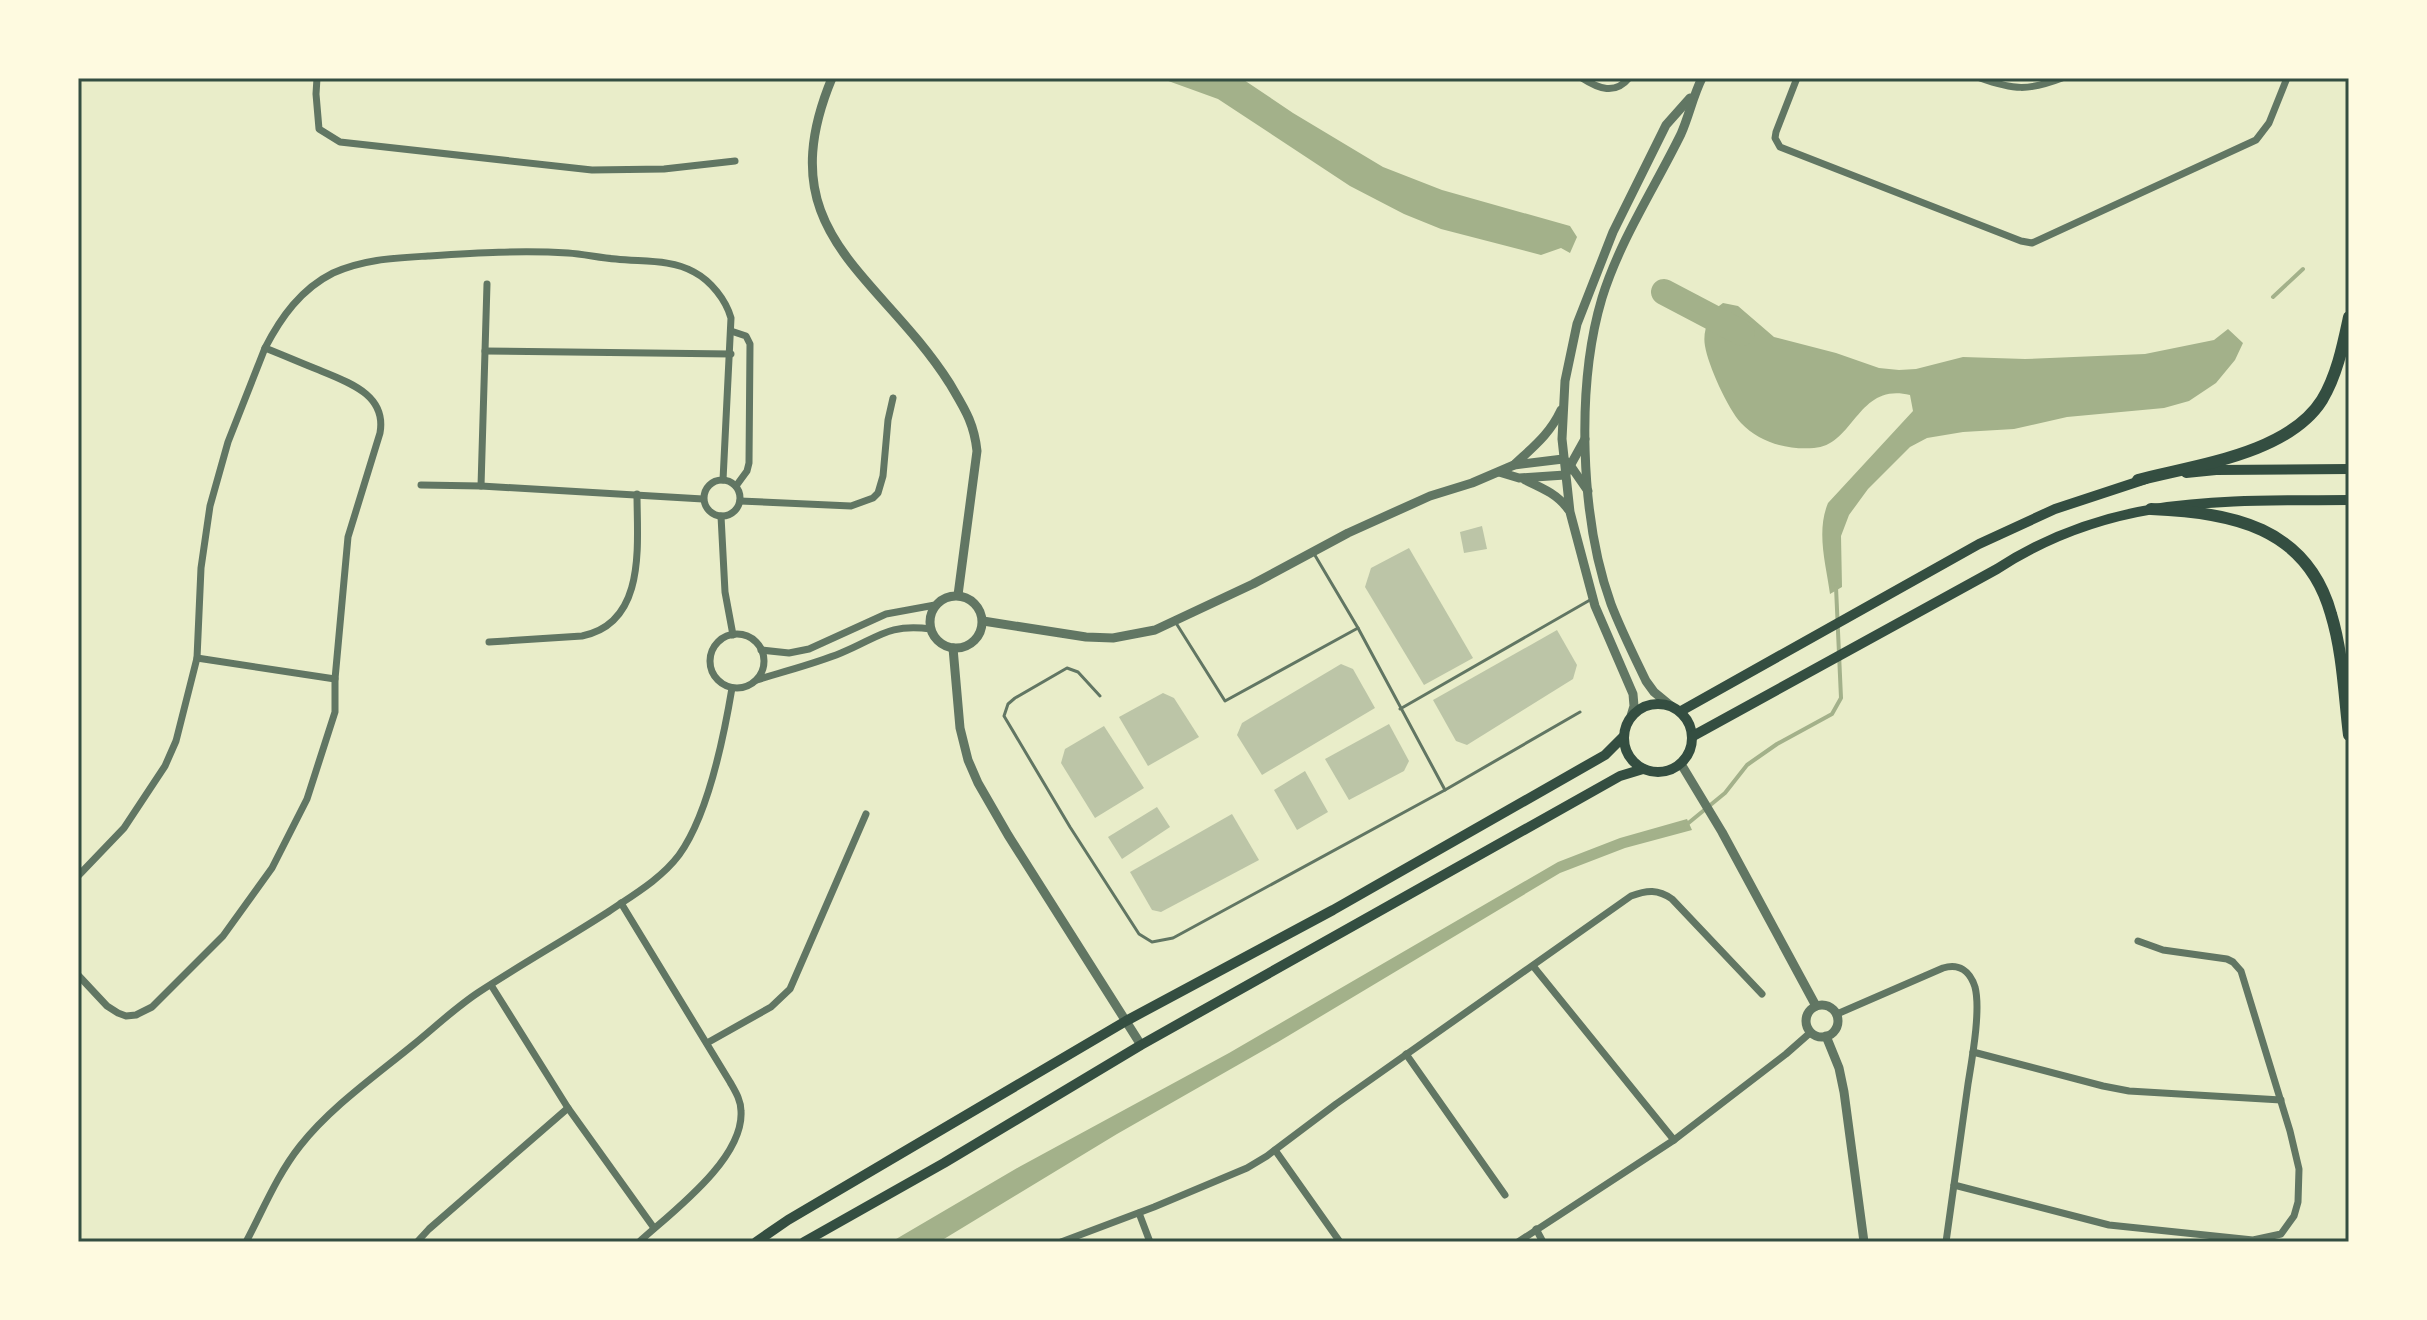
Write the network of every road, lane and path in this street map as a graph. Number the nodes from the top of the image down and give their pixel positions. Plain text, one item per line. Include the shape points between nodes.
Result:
1 (317, 78) edge
2 (832, 78) edge
3 (1582, 78) edge
4 (1629, 78) edge
5 (1702, 78) edge
6 (1797, 78) edge
7 (1980, 78) edge
8 (2062, 78) edge
9 (2287, 78) edge
10 (1695, 92) junction
11 (735, 161) dead end
12 (487, 284) dead end
13 (2349, 317) edge
14 (731, 331) junction
15 (265, 348) junction
16 (485, 351) junction
17 (731, 354) junction
18 (893, 398) dead end
19 (1564, 404) junction
20 (1586, 437) junction
21 (1567, 462) junction
22 (1514, 465) junction
23 (2349, 469) edge
24 (1499, 472) junction
25 (1565, 475) junction
26 (1519, 478) junction
27 (723, 480) junction
28 (2138, 480) junction
29 (421, 485) dead end
30 (481, 486) junction
31 (736, 486) junction
32 (1588, 491) junction
33 (637, 494) junction
34 (703, 499) junction
35 (2349, 500) edge
36 (740, 501) junction
37 (2151, 509) junction
38 (1570, 512) junction
39 (721, 516) junction
40 (1313, 552) junction
41 (958, 595) junction
42 (1593, 599) junction
43 (935, 605) junction
44 (983, 621) junction
45 (1176, 622) junction
46 (1358, 628) junction
47 (931, 629) junction
48 (733, 635) junction
49 (489, 642) dead end
50 (953, 648) junction
51 (761, 650) junction
52 (197, 658) junction
53 (335, 679) junction
54 (757, 680) junction
55 (732, 688) junction
56 (1100, 696) dead end
57 (1400, 709) junction
58 (1676, 709) junction
59 (1580, 712) dead end
60 (1631, 716) junction
61 (2349, 735) edge
62 (1693, 736) junction
63 (1623, 737) junction
64 (1681, 764) junction
65 (1643, 769) junction
66 (1445, 790) junction
67 (866, 814) dead end
68 (78, 876) edge
69 (621, 903) junction
70 (2138, 941) dead end
71 (1533, 966) junction
72 (78, 975) edge
73 (491, 985) junction
74 (1762, 994) dead end
75 (1816, 1006) junction
76 (1837, 1014) junction
77 (1126, 1021) junction
78 (1811, 1032) junction
79 (1826, 1036) junction
80 (707, 1043) junction
81 (1141, 1045) junction
82 (1973, 1052) junction
83 (1406, 1054) junction
84 (2281, 1100) junction
85 (568, 1108) junction
86 (1674, 1140) junction
87 (1275, 1150) junction
88 (1954, 1185) junction
89 (1505, 1195) dead end
90 (1139, 1213) junction
91 (654, 1228) junction
92 (1536, 1229) junction
93 (246, 1242) edge
94 (417, 1242) edge
95 (639, 1242) edge
96 (756, 1242) edge
97 (804, 1242) edge
98 (1061, 1242) edge
99 (1150, 1242) edge
100 (1340, 1242) edge
101 (1518, 1242) edge
102 (1543, 1242) edge
103 (1864, 1242) edge
104 (1946, 1242) edge

1 - 11 street via 319,129 340,142 592,170
2 - 41 street via 812,148 814,190 826,226 938,366 976,435
3 - 4 street via 1607,89 1618,88
5 - 10 street
6 - 9 street via 1776,132 1780,147 2032,243 2256,140 2269,123
7 - 8 street via 2017,88
10 - 19 street via 1666,125 1594,276 1577,324
10 - 20 street via 1682,132 1607,286 1595,329
12 - 16 street
13 - 28 highway via 2332,381 2304,419 2264,446
14 - 15 street via 726,304 703,278 673,264 569,253 487,252 396,256 335,272 294,302
14 - 17 street
14 - 31 street via 746,336 750,344 749,463
15 - 52 street via 228,442 210,506
15 - 53 street via 358,386 381,418 348,537
16 - 17 street
16 - 30 street
17 - 27 street
18 - 36 street via 883,476 873,498 851,506
19 - 21 street
19 - 22 street via 1541,442
20 - 21 street
20 - 32 street
21 - 22 street
21 - 25 street
21 - 32 street
22 - 24 street
23 - 28 main road via 2216,470
24 - 26 street
24 - 40 street via 1401,509
25 - 26 street
25 - 38 street
26 - 38 street via 1550,491
27 - 31 street
27 - 34 street via 710,484
28 - 58 main road via 2055,509 1979,544
29 - 30 street
30 - 33 street
31 - 36 street
32 - 58 street via 1611,603 1646,681
33 - 34 street
33 - 49 street via 637,567 612,623 582,636
34 - 39 street via 709,511
35 - 37 main road via 2215,501
36 - 39 street via 733,512
37 - 61 highway via 2246,523 2293,549 2322,588 2331,614
37 - 62 main road via 2043,542
38 - 42 street
39 - 48 street
40 - 45 street
40 - 46 lane
41 - 43 street
41 - 44 street via 973,601
42 - 57 lane
42 - 60 street via 1633,694
43 - 47 street
43 - 51 street via 886,614 809,649
44 - 45 street via 1113,638
44 - 50 street via 974,641
45 - 46 lane via 1225,701
46 - 57 lane
47 - 50 street via 939,642
47 - 54 street via 894,628 845,651
48 - 51 street via 752,639
48 - 55 street via 718,642 710,664 717,680
50 - 77 street via 960,728 978,783
51 - 54 street via 764,662
52 - 53 street
52 - 68 street via 165,766 124,828
53 - 72 street via 335,712 307,799 272,868 223,936 152,1007 136,1015 114,1011
54 - 55 street
55 - 69 street via 710,787 691,833 662,874
56 - 66 lane via 1078,672 1067,668 1015,698 1004,716 1139,934 1152,942 1173,938
57 - 66 lane
58 - 60 main road via 1649,704
58 - 62 main road via 1687,718
59 - 66 lane
60 - 63 main road
62 - 64 main road
63 - 65 main road via 1629,756
63 - 77 main road via 1605,755
64 - 65 main road via 1663,772
64 - 75 street
65 - 81 main road via 1620,776
67 - 80 street via 790,989 771,1007
69 - 73 street
69 - 80 street
70 - 84 street via 2233,962 2241,971
71 - 74 street via 1631,896 1653,890 1681,907
71 - 83 street
71 - 86 street
73 - 85 street
73 - 93 street via 328,1115 291,1159
75 - 76 street via 1828,1006
75 - 78 street via 1806,1020
76 - 79 street via 1836,1028
76 - 82 street via 1958,966 1971,977 1977,998
77 - 81 street
77 - 96 main road
78 - 79 street
78 - 86 street
79 - 103 street via 1842,1080
80 - 91 street via 737,1095 737,1135 717,1170
81 - 97 main road
82 - 84 street via 2129,1091
82 - 88 street
83 - 87 street
83 - 89 street
84 - 88 street via 2299,1169 2298,1202 2288,1227 2268,1239 2109,1225
85 - 91 street
85 - 94 street
86 - 92 street
87 - 90 street via 1247,1168
87 - 100 street
88 - 104 street
90 - 98 street
90 - 99 street
91 - 95 street
92 - 101 street
92 - 102 street

